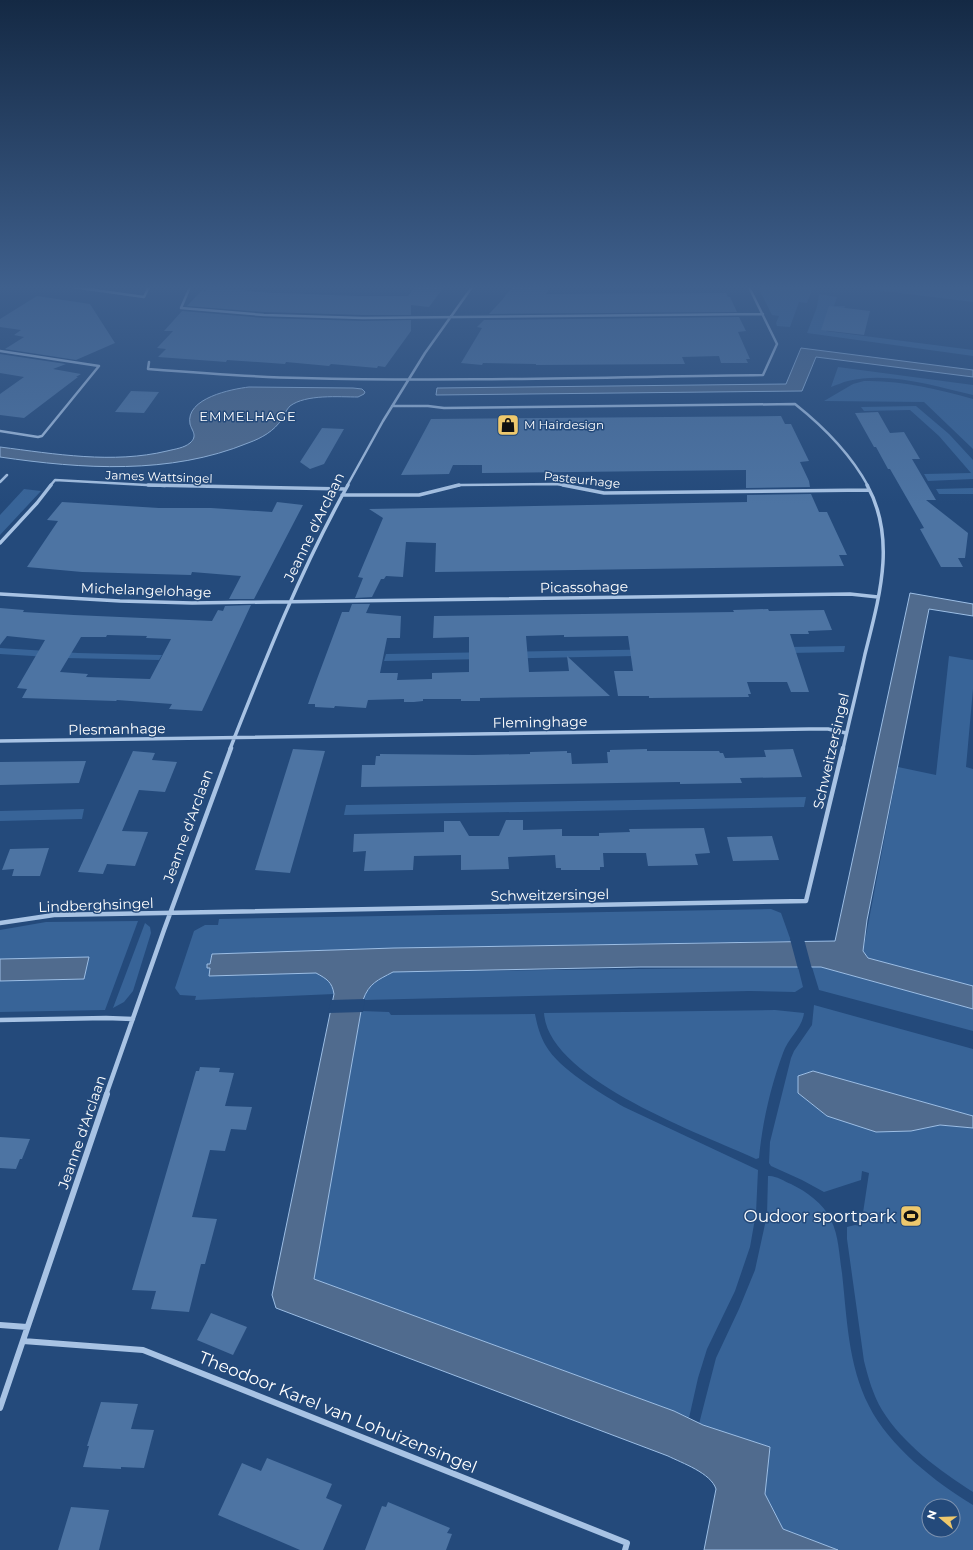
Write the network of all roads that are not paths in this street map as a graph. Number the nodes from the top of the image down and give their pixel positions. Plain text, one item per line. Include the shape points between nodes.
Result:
1 (55, 359) edge
2 (422, 359) edge
3 (770, 359) edge
4 (149, 362) dead end
5 (408, 379) junction
6 (392, 406) junction
7 (0, 431) edge
8 (0, 474) edge
9 (0, 482) edge
10 (345, 489) junction
11 (870, 490) junction
12 (342, 495) junction
13 (0, 542) edge
14 (0, 594) edge
15 (878, 597) junction
16 (291, 602) junction
17 (846, 733) junction
18 (234, 738) junction
19 (0, 741) edge
20 (169, 913) junction
21 (0, 923) edge
22 (133, 1019) junction
23 (0, 1020) edge
24 (0, 1325) edge
25 (27, 1327) junction
26 (23, 1341) junction
27 (0, 1408) edge
28 (625, 1550) edge

1 - 7 street via 99,366 42,436
2 - 5 street, Jeanne d'Arclaan
3 - 5 street via 763,376
4 - 5 street via 148,369 213,374
5 - 6 street, Jeanne d'Arclaan
6 - 10 street, Jeanne d'Arclaan
6 - 11 street, Schweitzersingel via 444,408 794,404 840,444
8 - 9 street via 7,475
10 - 12 street, Jeanne d'Arclaan
10 - 13 street, James Wattsingel via 176,488 55,480
11 - 12 street, Pasteurhage via 604,493 556,484 461,485 419,496
11 - 15 street, Schweitzersingel via 883,538 883,568
12 - 16 street, Jeanne d'Arclaan
14 - 16 street, Michelangelohage via 148,602
15 - 16 street, Picassohage via 850,594
15 - 17 street, Schweitzersingel
16 - 18 street, Jeanne d'Arclaan
17 - 18 street, Fleminghage via 828,729 809,729
17 - 20 street, Schweitzersingel via 806,901
18 - 19 street, Plesmanhage
18 - 20 street, Jeanne d'Arclaan
20 - 21 street, Lindberghsingel via 54,915
20 - 22 street, Jeanne d'Arclaan
22 - 23 street
22 - 25 street, Jeanne d'Arclaan
24 - 25 street
25 - 26 street, Jeanne d'Arclaan
26 - 27 street, Jeanne d'Arclaan
26 - 28 street, Theodoor Karel van Lohuizensingel via 143,1350 627,1543

